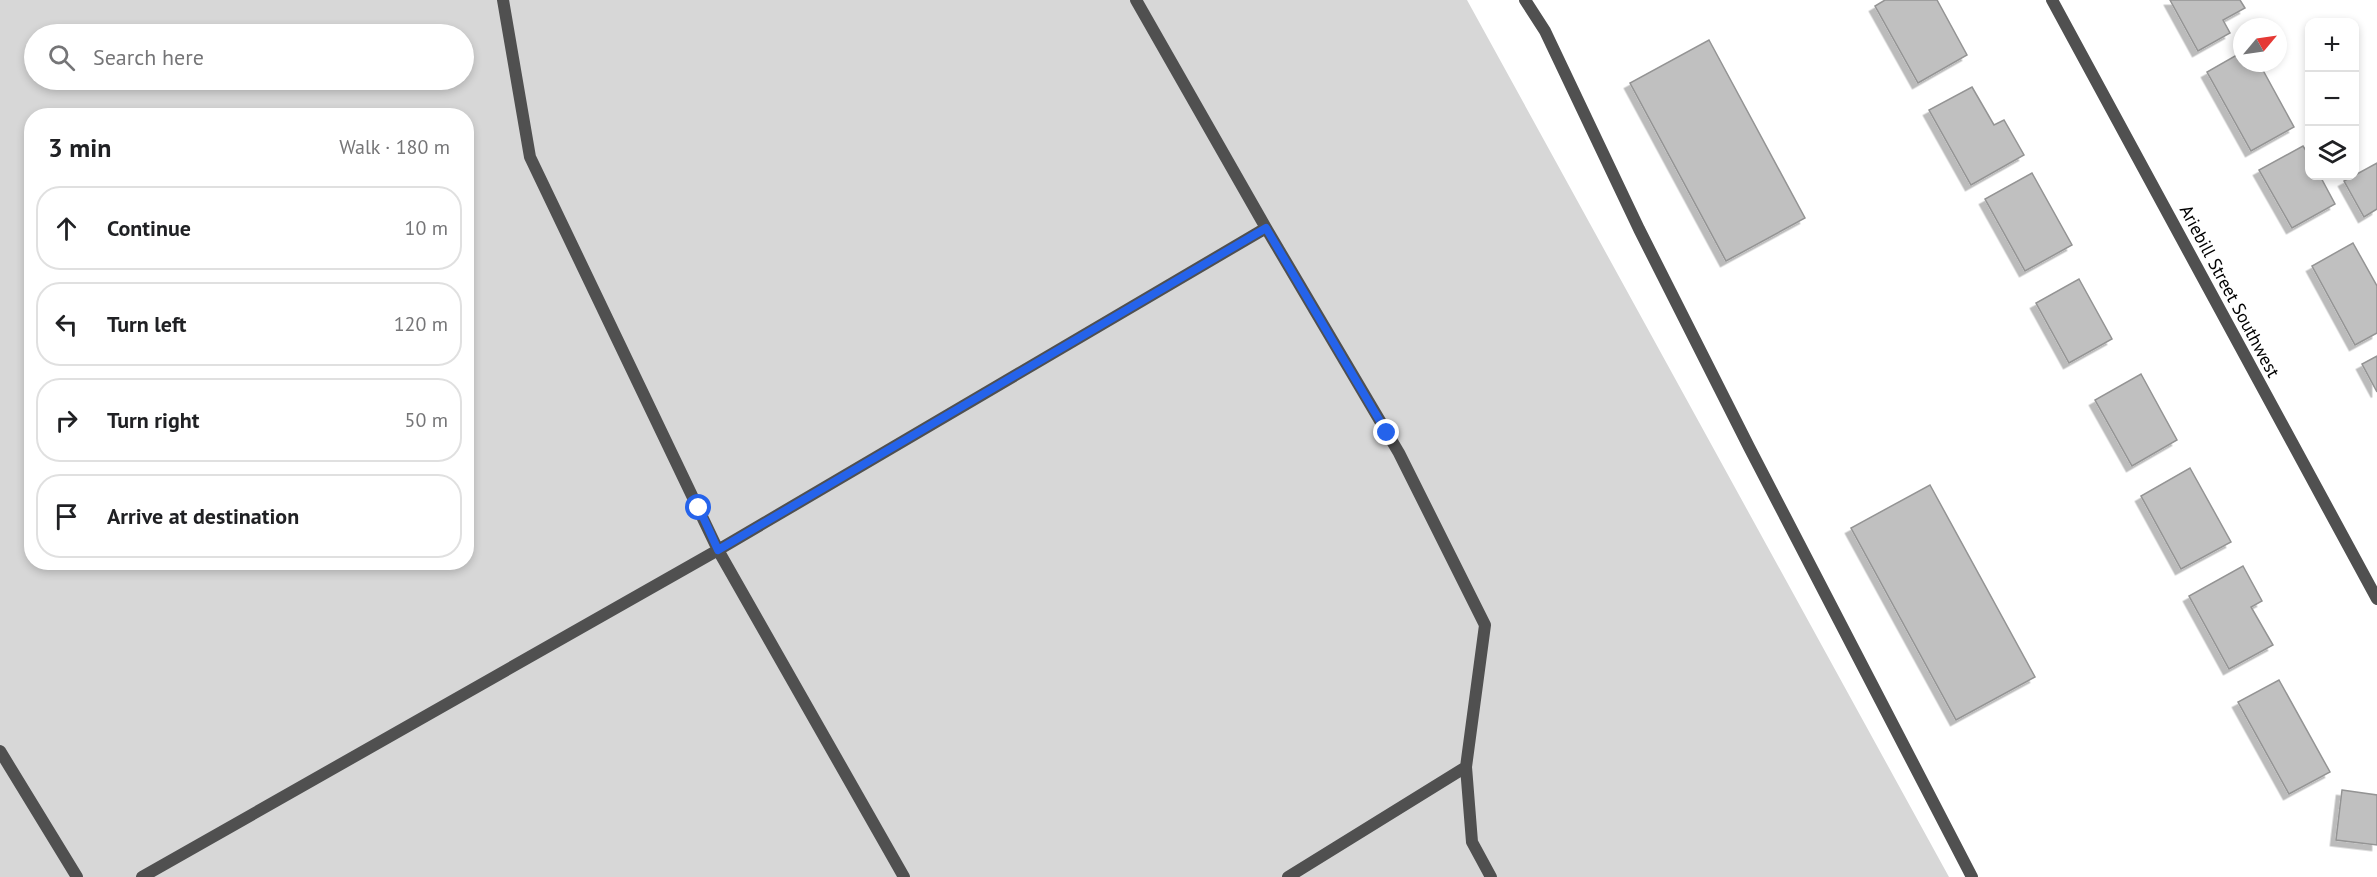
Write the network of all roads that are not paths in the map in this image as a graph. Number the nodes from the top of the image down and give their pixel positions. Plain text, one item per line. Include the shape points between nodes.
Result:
1 (503, 0) edge
2 (1136, 0) edge
3 (1525, 0) edge
4 (2052, 0) edge
5 (1266, 228) junction
6 (718, 550) junction
7 (2377, 600) edge
8 (0, 751) edge
9 (1466, 767) junction
10 (77, 877) edge
11 (142, 877) edge
12 (904, 877) edge
13 (1288, 877) edge
14 (1491, 877) edge
15 (1972, 877) edge

1 - 6 street via 530,158
2 - 5 street
3 - 15 street via 1545,31 1639,229
4 - 7 street, Ariebill Street Southwest
5 - 6 street
5 - 9 street via 1399,453 1485,625
6 - 11 street
6 - 12 street
8 - 10 street
9 - 13 street
9 - 14 street via 1472,842

